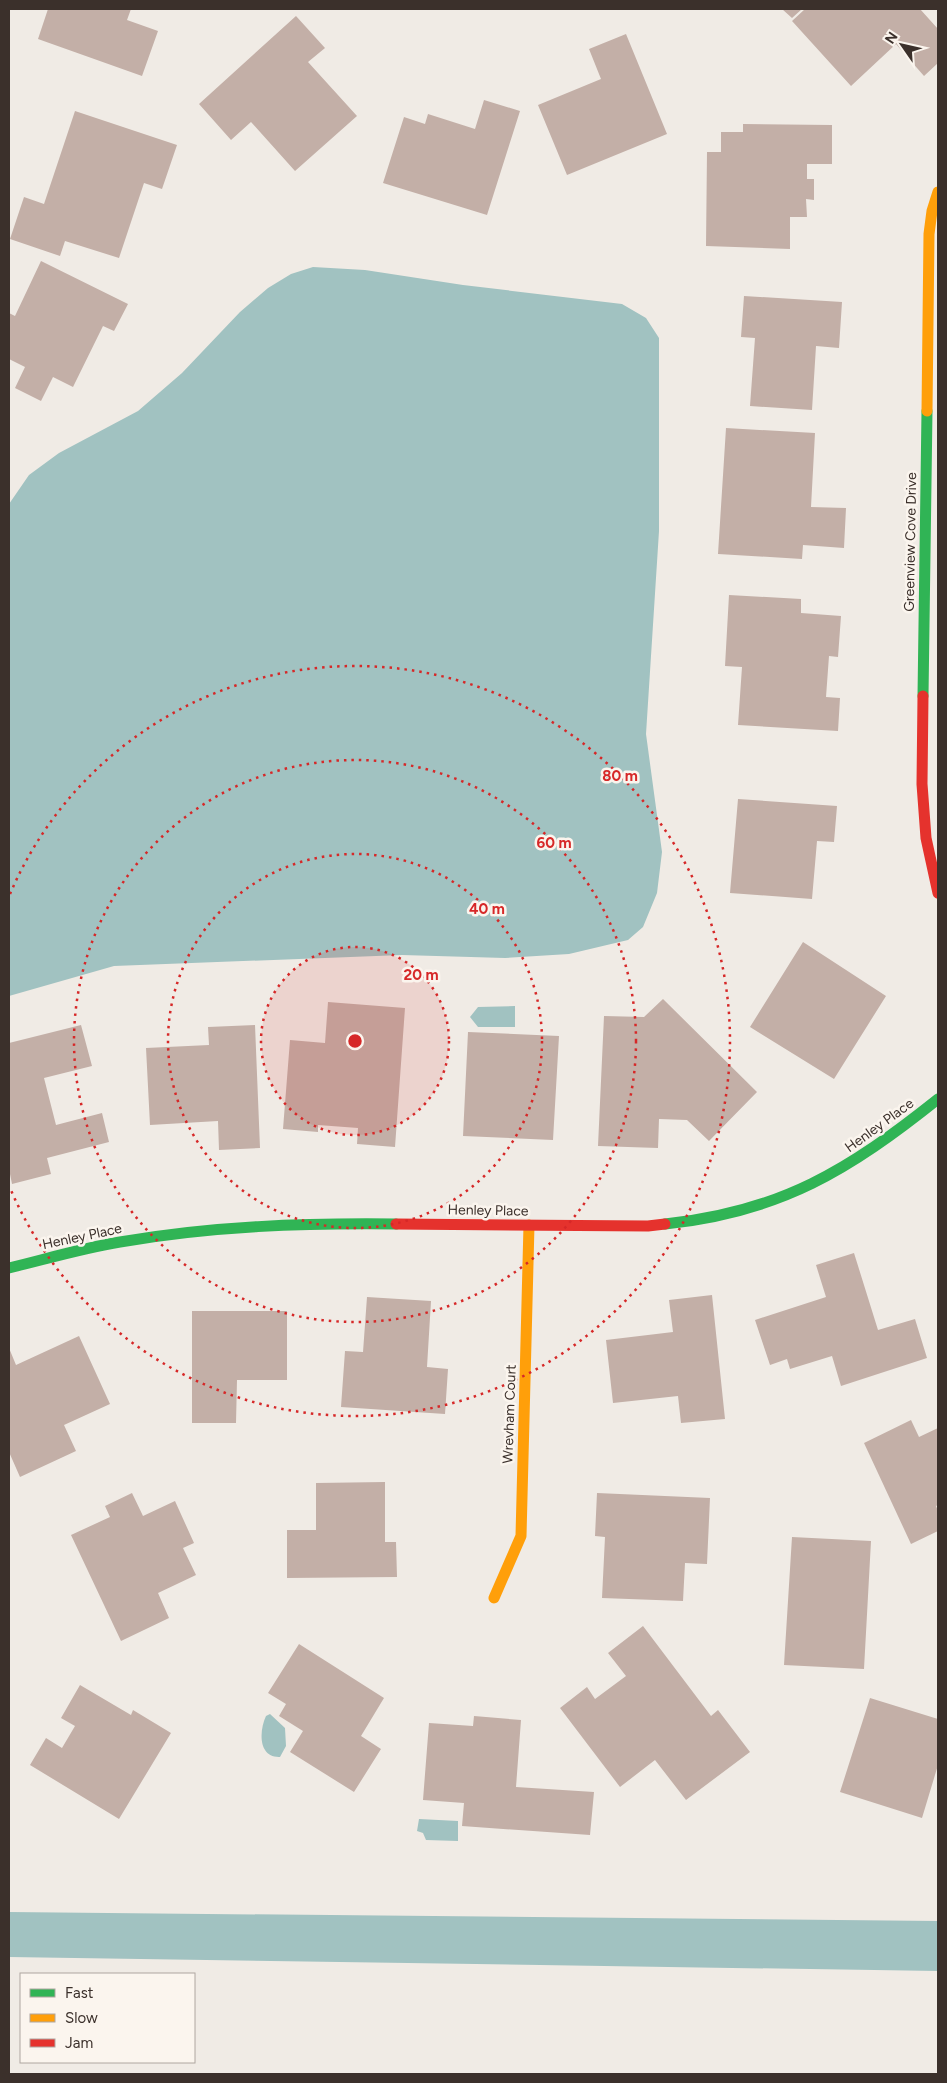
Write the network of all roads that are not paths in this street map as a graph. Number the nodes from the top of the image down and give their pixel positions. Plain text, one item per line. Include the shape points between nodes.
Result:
1 (938, 192) edge
2 (938, 892) edge
3 (938, 1099) edge
4 (529, 1225) junction
5 (9, 1268) edge
6 (494, 1598) dead end

1 - 2 street, Greenview Cove Drive via 929,234 922,784 926,838
3 - 4 street, Henley Place via 860,1158 811,1186 758,1207 704,1220 648,1226
4 - 5 street, Henley Place via 307,1223 213,1229 119,1242
4 - 6 street, Wrevham Court via 521,1536

